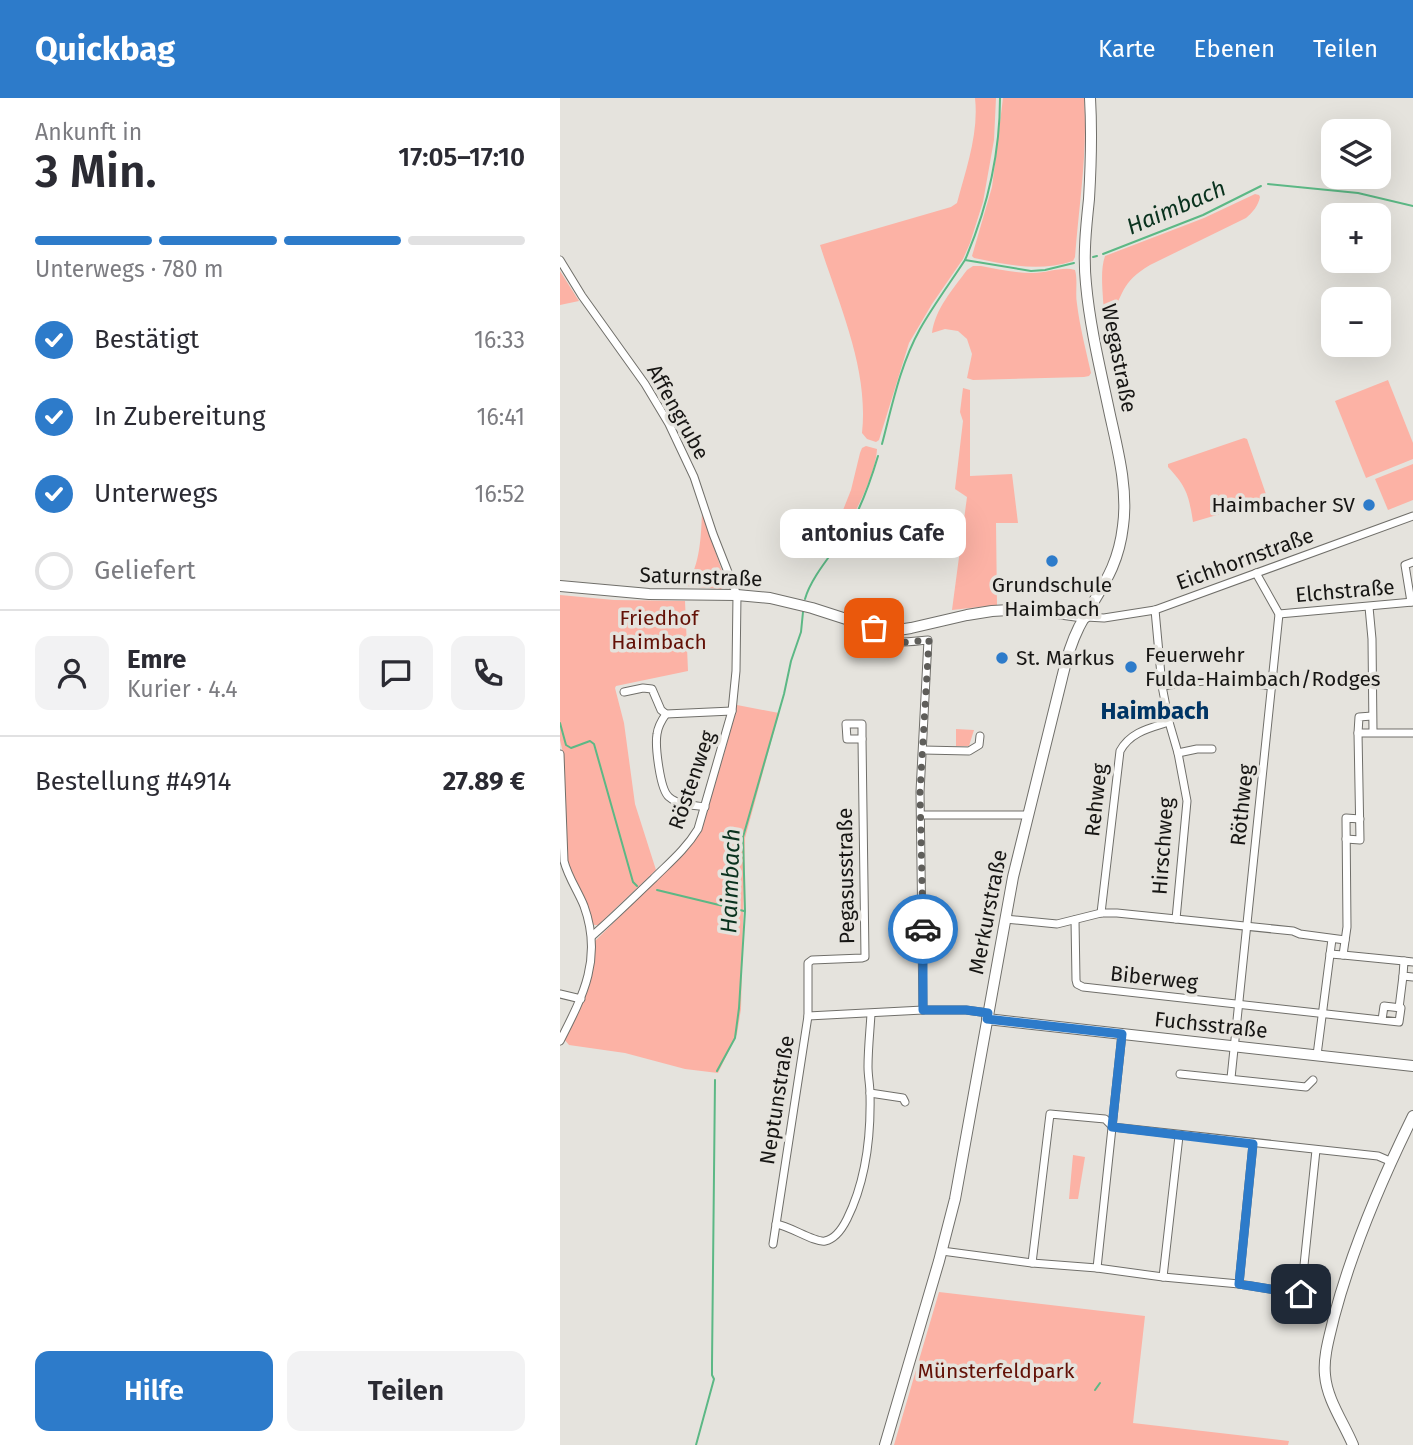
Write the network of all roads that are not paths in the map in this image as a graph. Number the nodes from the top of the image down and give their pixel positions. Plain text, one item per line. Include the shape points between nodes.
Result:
1 (1090, 98) edge
2 (560, 260) edge
3 (1413, 516) edge
4 (1413, 562) edge
5 (1256, 573) junction
6 (560, 586) edge
7 (737, 595) junction
8 (1412, 602) edge
9 (1369, 607) junction
10 (1155, 610) junction
11 (1279, 614) junction
12 (1086, 617) junction
13 (874, 628) junction
14 (1162, 686) junction
15 (1273, 686) junction
16 (624, 692) dead end
17 (732, 711) junction
18 (666, 714) junction
19 (1372, 716) junction
20 (1169, 722) junction
21 (1373, 732) junction
22 (1358, 733) junction
23 (1413, 733) edge
24 (980, 736) dead end
25 (862, 739) dead end
26 (1212, 748) dead end
27 (923, 750) junction
28 (1178, 753) junction
29 (560, 754) edge
30 (705, 807) junction
31 (920, 815) junction
32 (1028, 815) junction
33 (1360, 819) junction
34 (1346, 839) junction
35 (1101, 913) junction
36 (1005, 919) junction
37 (1176, 919) junction
38 (1075, 920) junction
39 (1247, 927) junction
40 (592, 936) junction
41 (1332, 939) junction
42 (1345, 940) junction
43 (1330, 954) junction
44 (1343, 955) junction
45 (809, 961) joint
46 (1409, 961) edge
47 (1403, 976) junction
48 (1413, 977) edge
49 (560, 994) edge
50 (581, 999) junction
51 (1238, 1004) junction
52 (1399, 1008) junction
53 (923, 1010) junction
54 (871, 1014) junction
55 (1322, 1015) junction
56 (808, 1016) junction
57 (988, 1016) junction
58 (1382, 1020) junction
59 (1122, 1034) junction
60 (560, 1041) edge
61 (1233, 1047) junction
62 (1318, 1055) junction
63 (1413, 1066) edge
64 (1180, 1074) dead end
65 (1231, 1078) junction
66 (1313, 1080) dead end
67 (870, 1094) junction
68 (905, 1102) dead end
69 (1413, 1116) edge
70 (1112, 1127) junction
71 (1179, 1136) junction
72 (1253, 1144) junction
73 (1316, 1150) junction
74 (1392, 1162) junction
75 (776, 1224) junction
76 (773, 1244) dead end
77 (940, 1256) junction
78 (1032, 1263) junction
79 (1097, 1268) junction
80 (1163, 1277) junction
81 (1239, 1284) junction
82 (885, 1445) edge
83 (1353, 1445) edge

1 - 12 main road, Wegastraße via 1086,282 1125,513 1115,563
2 - 7 street, Affengrube via 669,424 694,477
3 - 5 street, Eichhornstraße
4 - 8 street via 1405,565
5 - 10 street, Eichhornstraße
5 - 11 street
6 - 7 main road, Saturnstraße
7 - 13 main road, Saturnstraße via 783,601
7 - 17 street, Röstenweg
8 - 9 street, Elchstraße
9 - 11 street, Elchstraße
9 - 19 street
10 - 12 street, Eichhornstraße
10 - 14 street, Hirschweg
11 - 15 street, Röthweg
12 - 13 main road, Saturnstraße via 1008,610 978,612 901,630
12 - 32 main road, Merkurstraße via 1066,662
13 - 27 street via 876,636 894,642 929,640
14 - 15 street via 1221,680
14 - 20 street, Hirschweg
15 - 39 street, Röthweg
16 - 18 street via 652,689
17 - 18 street
17 - 30 street, Röstenweg
18 - 30 street via 656,738 665,795 676,802
19 - 21 street
19 - 22 street via 1359,717
20 - 28 street, Hirschweg
20 - 35 street, Rehweg via 1135,734 1120,751
21 - 22 street
21 - 23 street
22 - 33 street
24 - 27 street via 979,745 969,751
25 - 45 street, Pegasusstraße via 865,957
26 - 28 street
27 - 31 street
28 - 37 street, Hirschweg via 1187,801
29 - 40 street via 564,861
30 - 40 street, Röstenweg via 688,845
31 - 32 street
31 - 53 street
32 - 36 main road, Merkurstraße
33 - 34 street via 1360,840
33 - 34 street via 1346,818
34 - 42 street
35 - 37 street
35 - 38 street
36 - 38 street via 1049,924
36 - 57 main road, Merkurstraße
37 - 39 street
38 - 51 street, Biberweg via 1076,980 1080,986
39 - 41 street
39 - 51 street, Röthweg
40 - 50 street
41 - 42 street
41 - 43 street
42 - 44 street
43 - 44 street
43 - 55 street
44 - 46 street
45 - 56 street, Neptunstraße
46 - 47 street
47 - 48 street
47 - 52 street
49 - 50 street
50 - 60 street
51 - 55 street, Biberweg
51 - 61 street, Röthweg
52 - 58 street via 1384,1006
52 - 58 street via 1399,1022
53 - 54 street
53 - 57 street via 966,1010
54 - 56 street
54 - 67 street
55 - 58 street, Biberweg
55 - 62 street
56 - 75 street, Neptunstraße
57 - 59 main road, Fuchsstraße
57 - 77 main road, Merkurstraße via 963,1161
59 - 61 main road, Fuchsstraße
59 - 70 street
61 - 62 main road, Fuchsstraße
61 - 65 street, Röthweg
62 - 63 main road, Fuchsstraße
64 - 65 street
65 - 66 street via 1306,1087
67 - 68 street
67 - 75 street via 866,1156 844,1225 824,1242
69 - 74 main road
70 - 71 street
70 - 78 street via 1105,1119 1050,1114
70 - 79 street
71 - 72 street
71 - 80 street
72 - 73 street
72 - 81 street
73 - 74 street via 1378,1156
73 - 81 street via 1301,1294
74 - 83 main road via 1349,1269 1325,1357 1326,1384
75 - 76 street, Neptunstraße
77 - 78 street
77 - 82 main road, Merkurstraße
78 - 79 street
79 - 80 street
80 - 81 street

